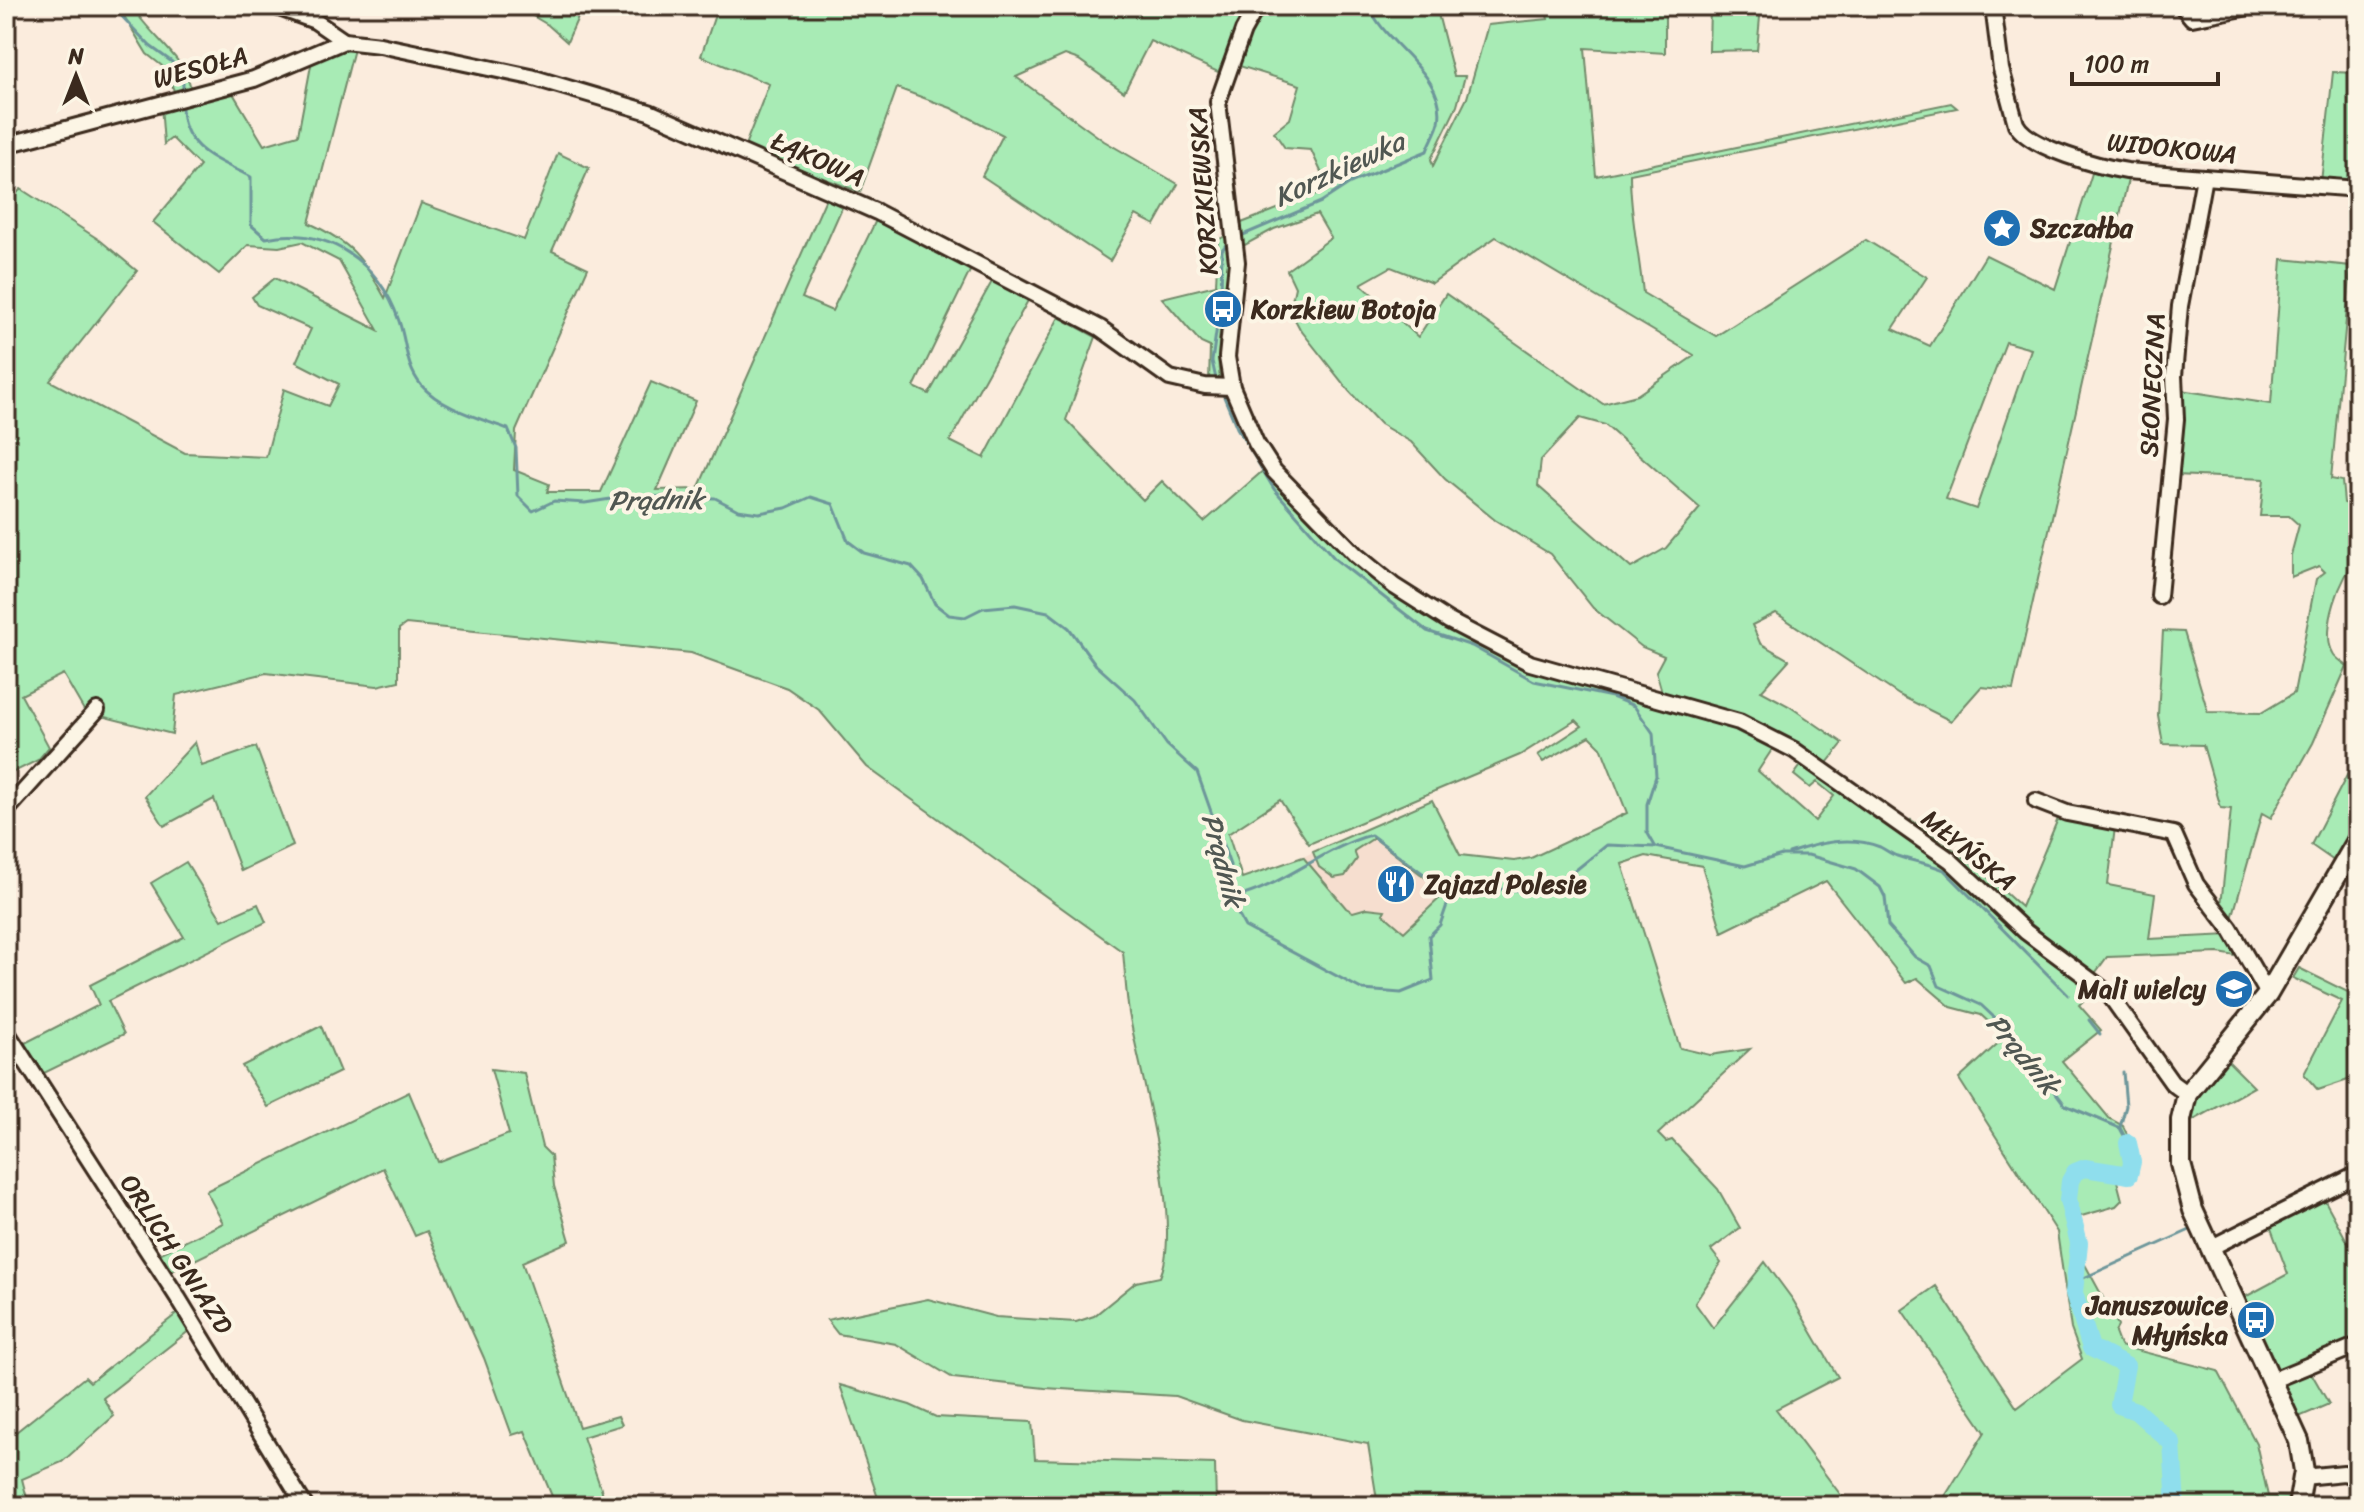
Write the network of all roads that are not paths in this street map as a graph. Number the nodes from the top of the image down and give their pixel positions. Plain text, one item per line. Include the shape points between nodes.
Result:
1 (274, 6) edge
2 (1257, 6) edge
3 (1993, 6) edge
4 (2182, 6) edge
5 (2254, 6) edge
6 (350, 42) junction
7 (6, 145) edge
8 (2204, 177) junction
9 (2358, 189) edge
10 (1232, 387) junction
11 (2159, 596) dead end
12 (1675, 702) joint
13 (97, 710) dead end
14 (2036, 801) dead end
15 (6, 811) edge
16 (2358, 839) edge
17 (2268, 994) junction
18 (6, 1031) edge
19 (2187, 1094) junction
20 (2358, 1174) edge
21 (2210, 1248) junction
22 (2358, 1345) edge
23 (2273, 1380) junction
24 (2303, 1477) junction
25 (2358, 1478) edge
26 (305, 1506) edge
27 (2298, 1506) edge

1 - 6 street
2 - 10 street, KORZKIEWSKA via 1218,102 1237,262 1227,339
3 - 8 street, WIDOKOWA via 2001,69 2020,131 2101,167
4 - 5 street via 2192,18 2202,19
6 - 7 street, WESOŁA via 321,48 286,67
6 - 10 street, ŁĄKOWA via 542,80 649,112 870,209 1100,328 1170,378
8 - 9 street, WIDOKOWA
8 - 11 street, SŁONECZNA via 2180,306 2175,433
10 - 12 street, KORZKIEWSKA via 1274,471 1334,535 1394,586 1530,663
12 - 19 street, MŁYŃSKA via 1739,722 1794,750 1950,860 2026,932 2108,993 2172,1083
13 - 15 street
14 - 17 street via 2067,813 2174,834 2196,884 2230,928
16 - 17 main road
17 - 19 main road
18 - 26 street, ORLICH GNIAZD
19 - 21 main road via 2181,1120 2182,1171
20 - 21 street
21 - 23 main road
22 - 23 street
23 - 24 main road via 2299,1441
24 - 25 street via 2344,1473
24 - 27 main road

